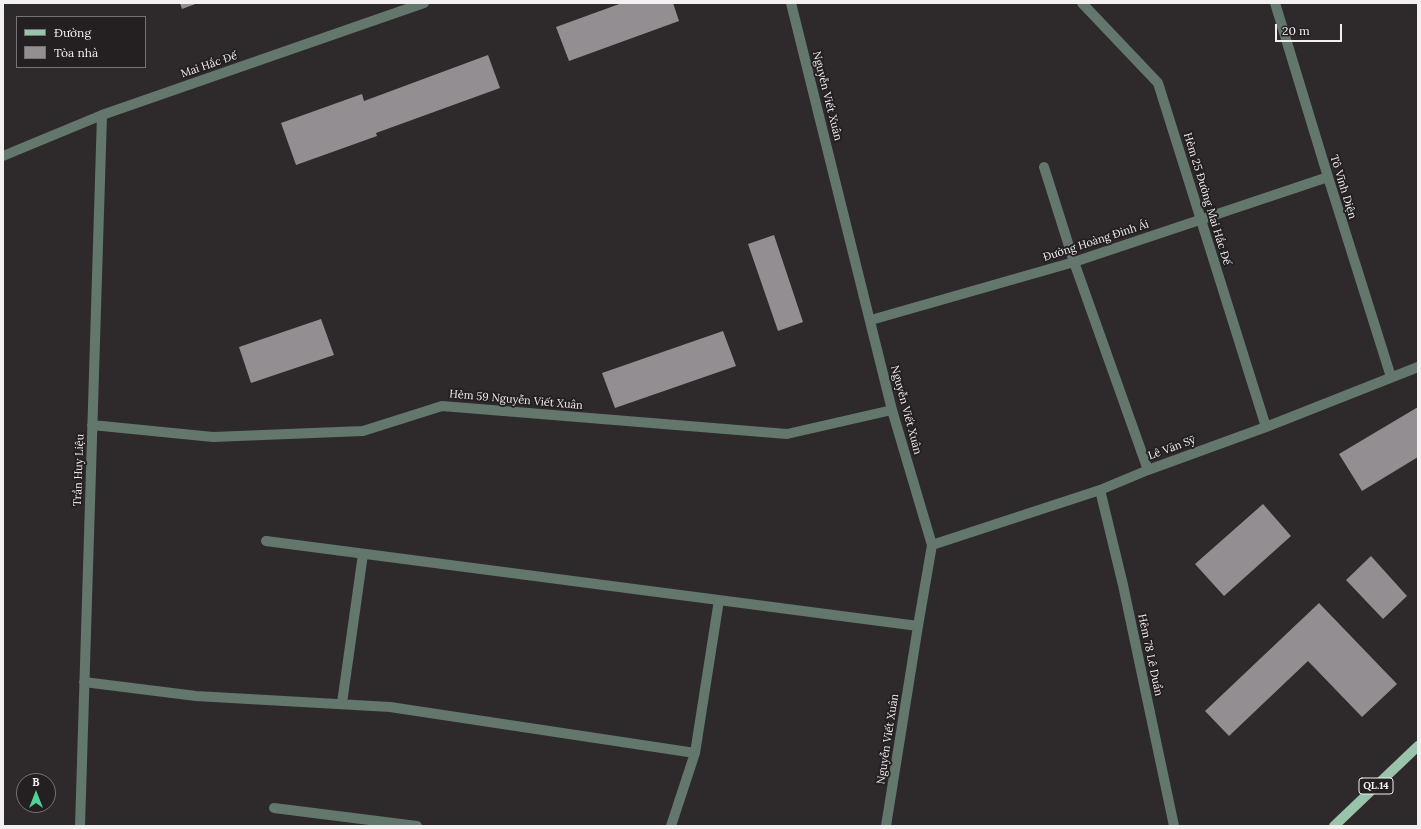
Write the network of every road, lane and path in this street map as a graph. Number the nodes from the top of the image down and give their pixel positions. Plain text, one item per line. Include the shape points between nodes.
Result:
1 (424, 3) edge
2 (791, 3) edge
3 (1082, 3) edge
4 (1274, 3) edge
5 (102, 115) junction
6 (3, 156) edge
7 (1044, 166) dead end
8 (1328, 177) junction
9 (1201, 219) junction
10 (1074, 262) junction
11 (870, 320) junction
12 (1418, 367) edge
13 (1391, 377) junction
14 (892, 410) junction
15 (92, 425) junction
16 (1266, 427) junction
17 (1148, 470) junction
18 (1100, 490) junction
19 (266, 541) dead end
20 (932, 545) junction
21 (363, 554) junction
22 (719, 600) junction
23 (918, 626) junction
24 (84, 682) junction
25 (342, 703) junction
26 (1418, 746) edge
27 (695, 753) junction
28 (274, 808) dead end
29 (80, 826) edge
30 (417, 826) edge
31 (671, 826) edge
32 (886, 826) edge
33 (1174, 826) edge
34 (1334, 826) edge

1 - 5 street, Mai Hắc Đế
2 - 11 street, Nguyễn Viết Xuân
3 - 9 street, Hẻm 25 Đường Mai Hắc Đế via 1158,83
4 - 8 street, Tô Vĩnh Diện
5 - 6 street, Mai Hắc Đế
5 - 15 street, Trần Huy Liệu
7 - 10 street
8 - 9 street, Đường Hoàng Đình Ái
8 - 13 street, Tô Vĩnh Diện
9 - 10 street, Đường Hoàng Đình Ái
9 - 16 street, Hẻm 25 Đường Mai Hắc Đế
10 - 11 street, Đường Hoàng Đình Ái
10 - 17 street
11 - 14 street, Nguyễn Viết Xuân
12 - 13 street, Lê Văn Sỹ
13 - 16 street, Lê Văn Sỹ
14 - 15 street, Hẻm 59 Nguyễn Viết Xuân via 787,434 442,406 363,431 213,437
14 - 20 street, Nguyễn Viết Xuân
15 - 24 street, Trần Huy Liệu
16 - 17 street, Lê Văn Sỹ
17 - 18 street, Lê Văn Sỹ
18 - 20 street, Lê Văn Sỹ
18 - 33 street, Hẻm 78 Lê Duẩn via 1123,585
19 - 21 street
20 - 23 street, Nguyễn Viết Xuân
21 - 22 street
21 - 25 street
22 - 23 street
22 - 27 street
23 - 32 street, Nguyễn Viết Xuân
24 - 25 street via 196,696
24 - 29 street, Trần Huy Liệu
25 - 27 street via 390,707
26 - 34 main road, QL.14
27 - 31 street
28 - 30 street

